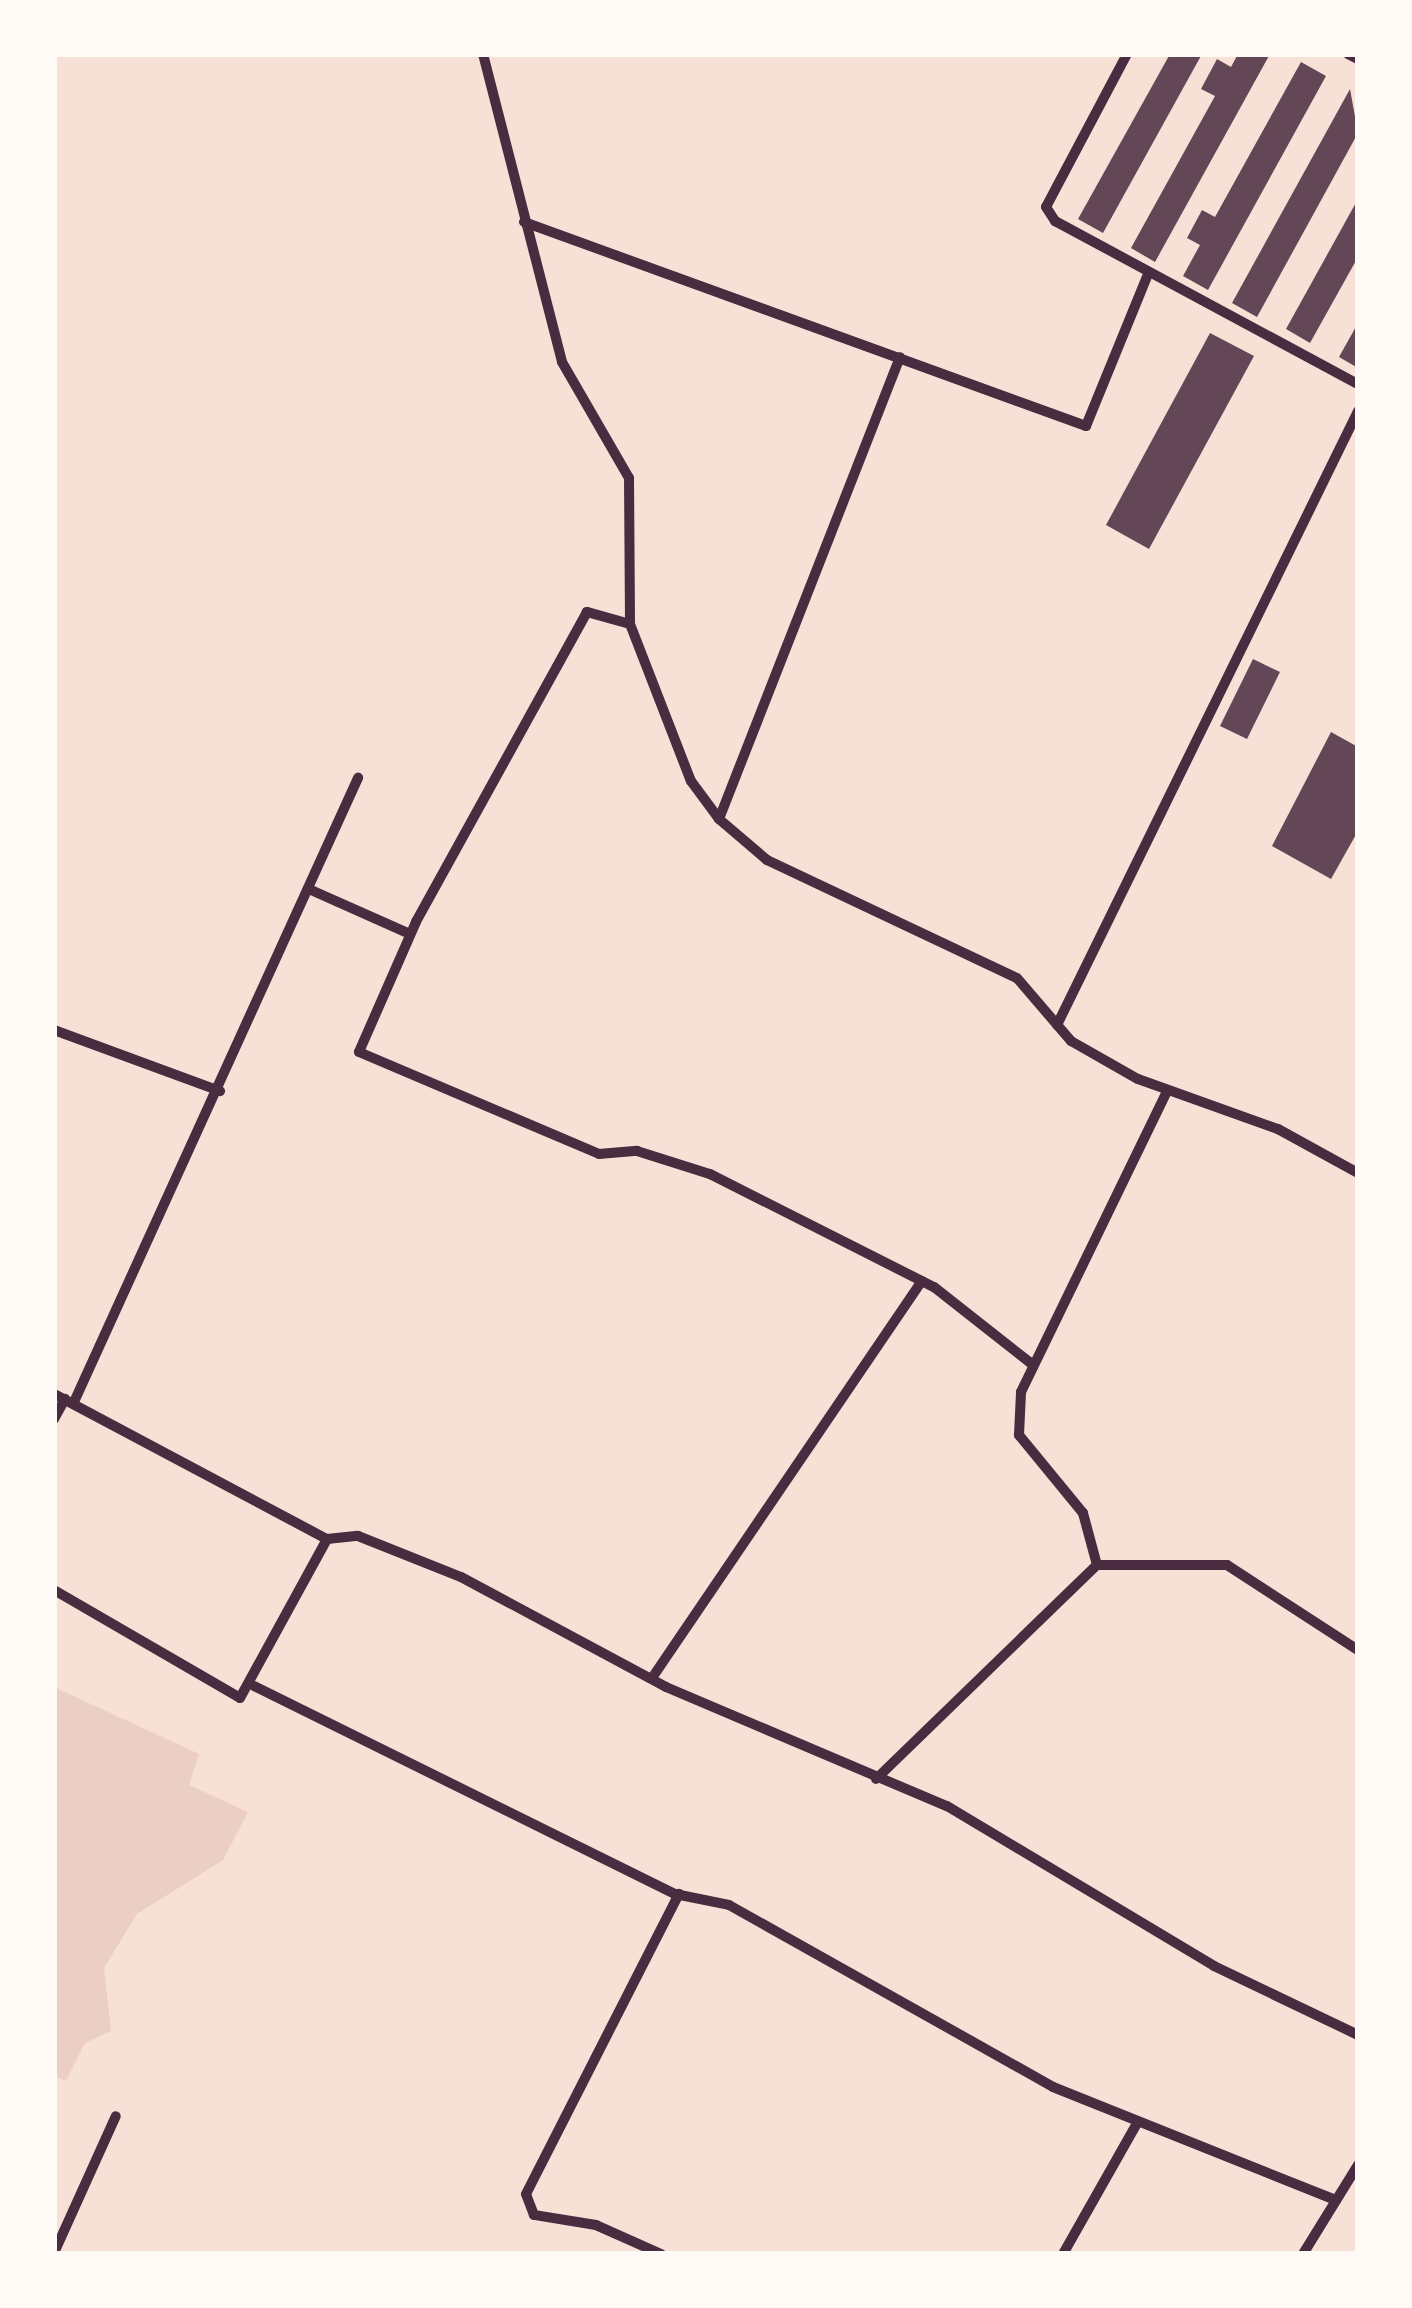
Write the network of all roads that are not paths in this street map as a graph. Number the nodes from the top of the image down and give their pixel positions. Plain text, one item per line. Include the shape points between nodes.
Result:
1 (483, 54) edge
2 (1127, 54) edge
3 (1348, 54) edge
4 (1358, 59) edge
5 (524, 221) junction
6 (1149, 272) junction
7 (899, 357) junction
8 (1358, 384) edge
9 (1358, 411) edge
10 (630, 624) junction
11 (358, 778) dead end
12 (719, 819) junction
13 (311, 890) junction
14 (410, 934) junction
15 (1057, 1025) junction
16 (54, 1030) edge
17 (220, 1091) junction
18 (1166, 1093) junction
19 (1358, 1173) edge
20 (922, 1281) junction
21 (1032, 1364) junction
22 (64, 1398) edge
23 (54, 1419) edge
24 (327, 1538) junction
25 (1097, 1565) junction
26 (54, 1590) edge
27 (1358, 1650) edge
28 (652, 1678) junction
29 (254, 1686) junction
30 (876, 1779) junction
31 (679, 1894) junction
32 (1358, 2035) edge
33 (116, 2116) dead end
34 (1137, 2123) junction
35 (1358, 2165) edge
36 (1336, 2200) junction
37 (54, 2253) edge
38 (661, 2254) edge
39 (1064, 2254) edge
40 (1303, 2254) edge

1 - 5 street
2 - 6 street via 1046,207
3 - 4 street
5 - 7 street
5 - 10 street via 562,362 629,478
6 - 7 street via 1085,426
6 - 8 street
7 - 12 street
9 - 15 street
10 - 12 street via 691,781
10 - 14 street via 586,612
11 - 13 street
12 - 15 street via 756,854 1017,978
13 - 14 street
13 - 17 street
14 - 20 street via 358,1052 599,1154 637,1150 710,1174
15 - 18 street
16 - 17 street
17 - 22 street
18 - 19 street via 1249,1117
18 - 21 street via 1091,1267
20 - 21 street
20 - 28 street
21 - 25 street via 1019,1435 1083,1513
22 - 23 street
22 - 24 street
24 - 28 street via 358,1536 461,1576
24 - 29 street
25 - 27 street via 1228,1565
25 - 30 street
26 - 29 street via 227,1695
28 - 30 street
29 - 31 street
30 - 32 street via 947,1806 1214,1966
31 - 34 street via 729,1905 991,2055
31 - 38 street via 526,2194 535,2216 596,2225
33 - 37 street
34 - 36 street
34 - 39 street
35 - 36 street
36 - 40 street

